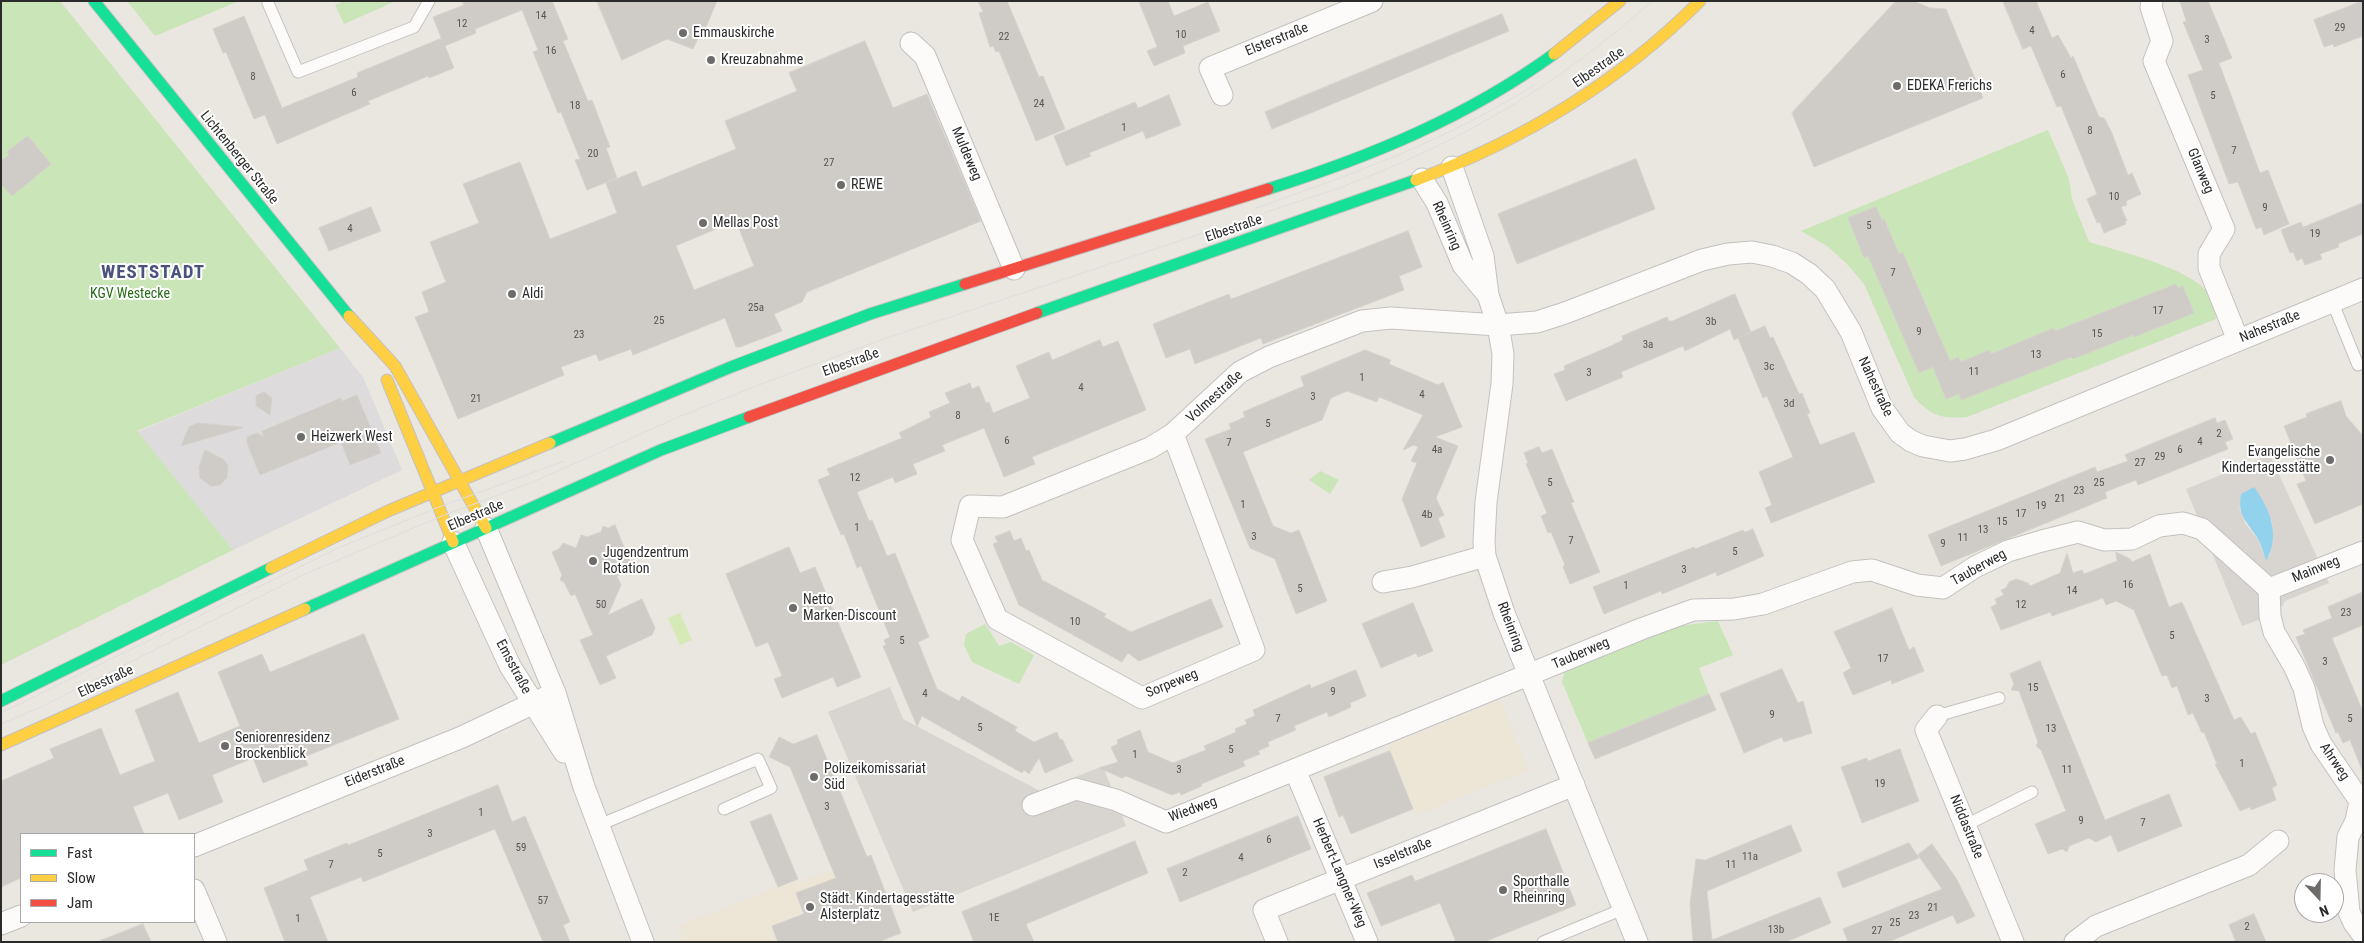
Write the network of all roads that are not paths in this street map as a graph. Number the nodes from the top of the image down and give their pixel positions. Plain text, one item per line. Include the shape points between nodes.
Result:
1 (94, 1) edge
2 (429, 1) edge
3 (1372, 1) edge
4 (1620, 1) edge
5 (1700, 1) edge
6 (2152, 1) edge
7 (268, 2) edge
8 (911, 43) dead end
9 (1222, 95) dead end
10 (1452, 167) junction
11 (1422, 179) junction
12 (1014, 269) junction
13 (2363, 289) edge
14 (1488, 295) junction
15 (2332, 302) junction
16 (1498, 325) junction
17 (362, 332) junction
18 (2238, 340) junction
19 (2358, 365) dead end
20 (1173, 434) junction
21 (459, 479) junction
22 (432, 491) junction
23 (970, 506) joint
24 (486, 528) junction
25 (453, 542) junction
26 (2363, 552) edge
27 (1485, 556) junction
28 (1383, 582) dead end
29 (2269, 589) junction
30 (1530, 675) junction
31 (555, 693) junction
32 (1999, 698) dead end
33 (1, 701) edge
34 (532, 702) junction
35 (1937, 716) joint
36 (1, 745) edge
37 (1295, 770) junction
38 (1574, 785) junction
39 (584, 787) junction
40 (2032, 792) dead end
41 (2362, 801) edge
42 (1033, 805) dead end
43 (724, 809) dead end
44 (599, 825) junction
45 (1966, 825) junction
46 (2278, 841) dead end
47 (195, 846) edge
48 (1342, 878) junction
49 (195, 892) edge
50 (1623, 909) junction
51 (20, 916) edge
52 (1, 924) edge
53 (2363, 935) edge
54 (216, 942) edge
55 (643, 942) edge
56 (1277, 942) edge
57 (1368, 942) edge
58 (1543, 942) edge
59 (1637, 942) edge
60 (2013, 942) edge
61 (2075, 942) edge

1 - 17 street, Lichtenberger Straße
2 - 7 lane via 414,27 298,72
3 - 9 street, Elsterstraße via 1210,68
4 - 12 street, Elbestraße via 1516,82 1419,134 1320,173
5 - 10 street, Elbestraße via 1664,37 1608,81 1544,122
6 - 18 street, Glanweg via 2162,41 2154,61 2224,228 2209,254 2209,268
8 - 12 street, Muldeweg via 925,56
10 - 11 street, Elbestraße
10 - 14 street, Rheinring via 1484,256
11 - 14 street, Rheinring via 1437,203 1463,265
11 - 24 street, Elbestraße via 750,416 661,450
12 - 21 street, Elbestraße via 861,318 731,367
13 - 15 street, Nahestraße
14 - 16 street, Rheinring
15 - 18 street, Nahestraße
15 - 19 lane
16 - 18 street, Nahestraße via 1537,322 1565,314 1702,260 1744,253 1772,256 1792,263 1825,289 1851,332 1882,408 1900,433 1923,446 1950,451 1996,440
16 - 20 street, Volmestraße via 1391,318 1362,321 1269,357 1240,372
16 - 27 street, Rheinring via 1503,354 1502,384 1486,502
17 - 21 street, Lichtenberger Straße via 395,366
17 - 22 street, Lichtenberger Straße via 378,361
20 - 23 street, Volmestraße via 1150,448 1003,507
20 - 23 street, Sorpeweg via 1254,650 1142,698 997,619 962,540
21 - 22 street, Elbestraße
21 - 24 street, Lichtenberger Straße
22 - 25 street, Lichtenberger Straße
22 - 33 street, Elbestraße via 300,552
24 - 25 street, Elbestraße
24 - 31 street, Emsstraße
25 - 34 street, Emsstraße via 510,666
25 - 36 street, Elbestraße
26 - 29 street, Mainweg
27 - 28 street
27 - 30 street, Rheinring
29 - 30 street, Tauberweg via 2202,529 2183,522 2159,526 2132,539 2104,540 2078,532 2008,552 1975,567 1943,588 1917,585 1872,570 1852,572 1763,604 1734,609 1693,610
29 - 41 street, Ahrweg via 2274,632 2304,688 2313,726 2321,744
30 - 37 street, Wiedweg
30 - 38 street, Rheinring
31 - 34 street, Eiderstraße
31 - 39 street, Emsstraße
32 - 35 lane
34 - 39 street, Emsstraße
34 - 47 street, Eiderstraße via 462,737
35 - 45 street, Niddastraße via 1926,730
37 - 42 street, Wiedweg via 1166,822 1116,800 1076,789
37 - 48 street, Herbert-Langner-Weg
38 - 48 street, Isselstraße
38 - 50 street, Rheinring
39 - 44 street, Emsstraße
40 - 45 lane
41 - 53 street, Ahrweg via 2348,837 2345,870 2349,912
43 - 44 lane via 771,788 758,759
44 - 55 street, Emsstraße
45 - 60 street, Niddastraße
46 - 61 street via 2249,865 2096,926
48 - 56 street, Isselstraße via 1264,910
48 - 57 street, Herbert-Langner-Weg
49 - 54 street
50 - 58 lane
50 - 59 street, Rheinring
51 - 52 street

